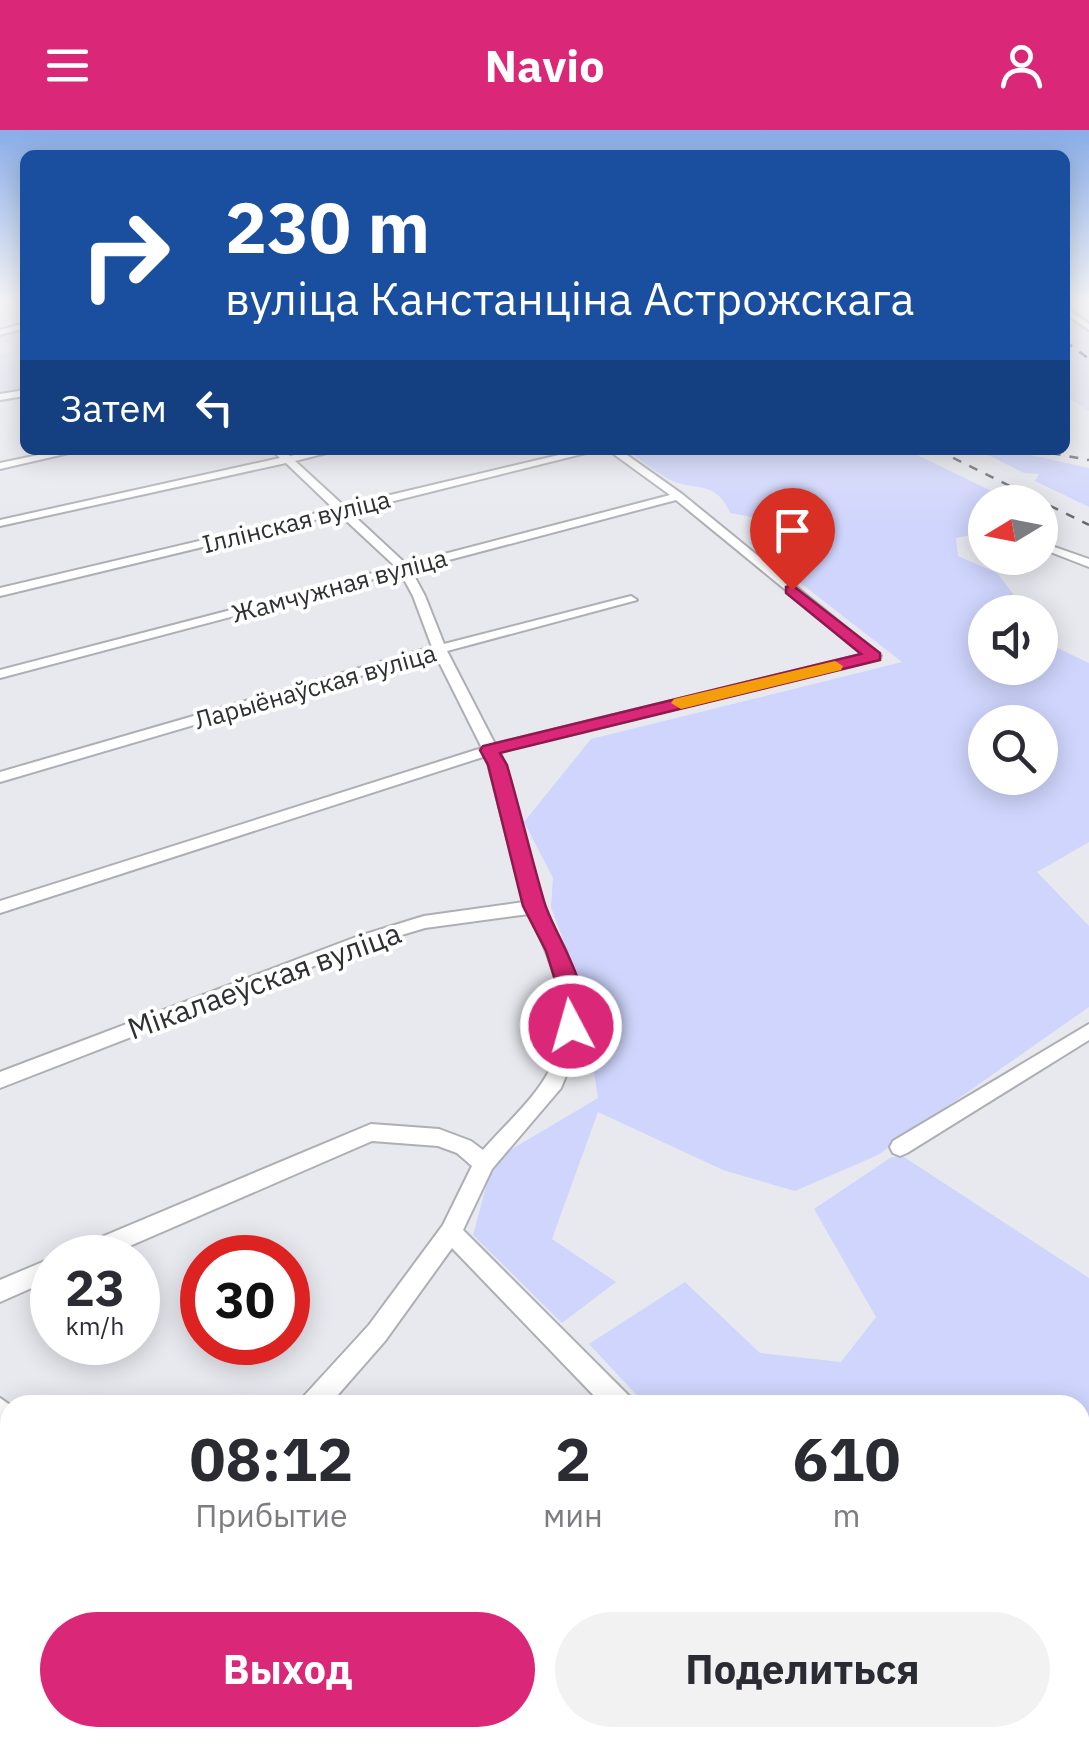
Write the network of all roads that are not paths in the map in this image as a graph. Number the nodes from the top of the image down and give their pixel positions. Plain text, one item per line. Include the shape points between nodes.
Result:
1 (53, 455) edge
2 (282, 455) edge
3 (572, 455) edge
4 (620, 455) edge
5 (0, 466) edge
6 (678, 496) junction
7 (340, 510) junction
8 (0, 523) edge
9 (1058, 551) edge
10 (1089, 563) edge
11 (404, 568) junction
12 (0, 577) edge
13 (0, 592) edge
14 (631, 600) dead end
15 (439, 649) junction
16 (0, 674) edge
17 (489, 750) junction
18 (0, 777) edge
19 (534, 906) junction
20 (0, 907) edge
21 (1089, 1031) edge
22 (0, 1080) edge
23 (900, 1147) dead end
24 (484, 1163) junction
25 (451, 1232) junction
26 (130, 1235) edge
27 (30, 1278) edge
28 (0, 1291) edge
29 (322, 1395) edge
30 (610, 1395) edge

1 - 5 street
2 - 7 street
2 - 8 street
3 - 7 street, Іллінская вуліца
4 - 6 street
6 - 11 street, Жамчужная вуліца
6 - 17 street via 874,656
7 - 11 street
7 - 13 street, Іллінская вуліца
9 - 10 street
11 - 15 street
11 - 16 street, Жамчужная вуліца
12 - 13 street
14 - 15 street, Ларыёнаўская вуліца
15 - 17 street
15 - 18 street, Ларыёнаўская вуліца
17 - 19 street
17 - 20 street
19 - 22 street, Мікалаеўская вуліца via 424,922 362,941
19 - 24 street via 568,983 569,1043 554,1082
21 - 23 street
24 - 25 street
24 - 26 street via 439,1138 371,1132
25 - 29 street
25 - 30 street
27 - 28 street

